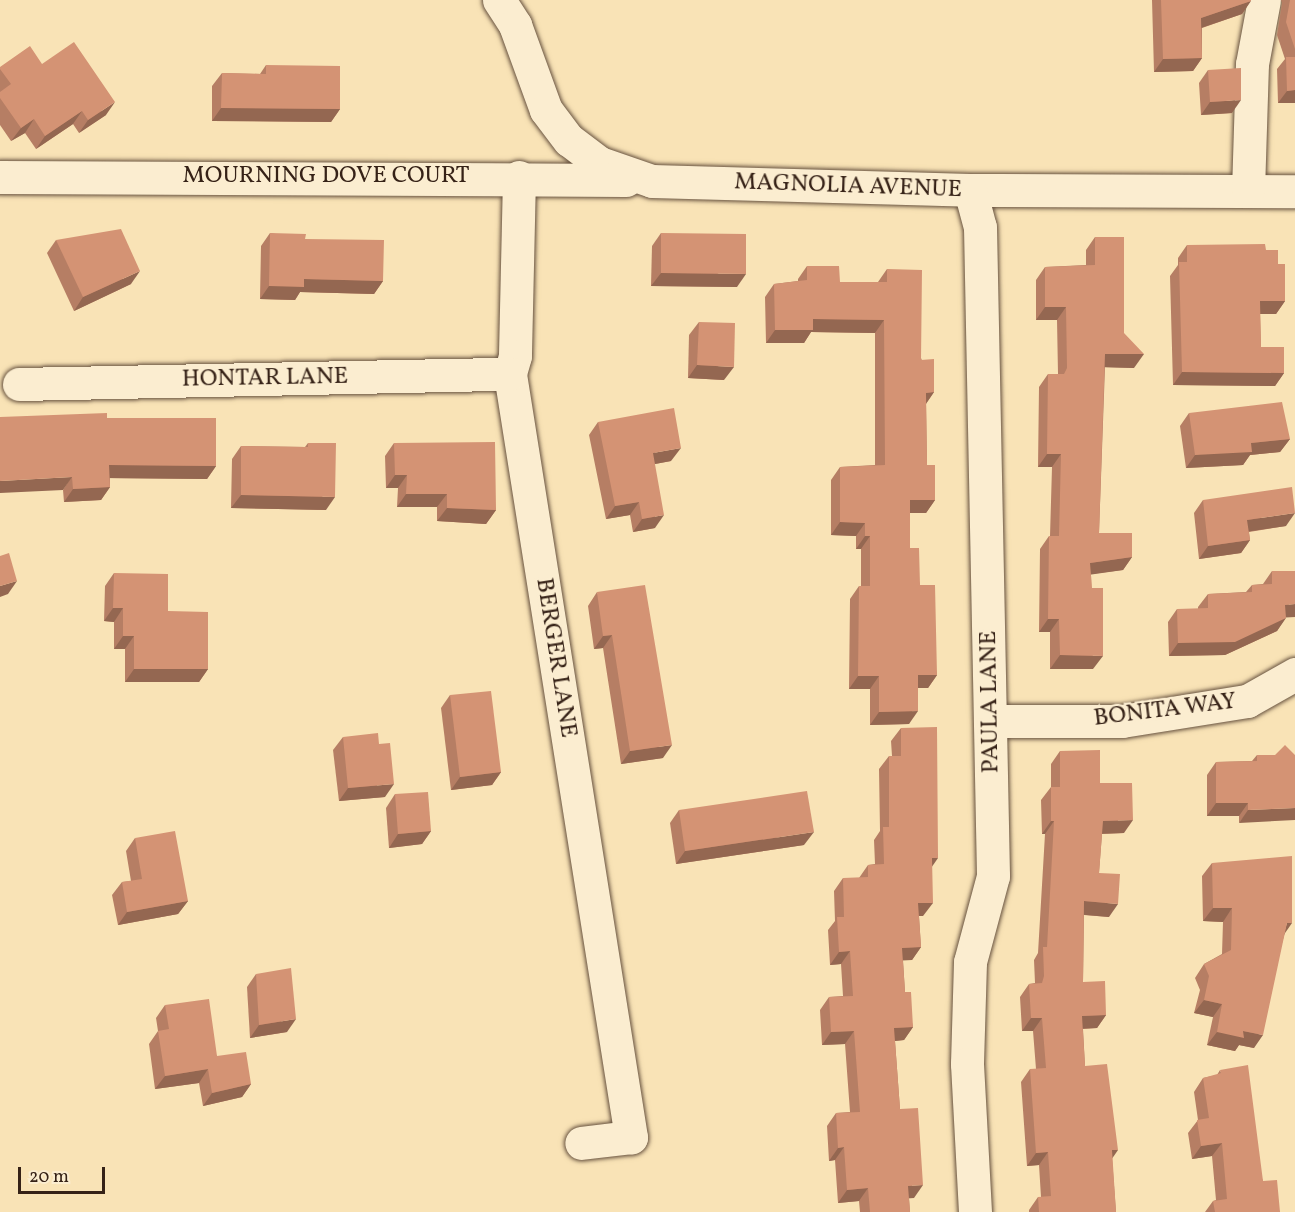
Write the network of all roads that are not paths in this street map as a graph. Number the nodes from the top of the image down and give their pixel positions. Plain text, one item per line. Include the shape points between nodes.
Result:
1 (1264, 0) edge
2 (510, 8) edge
3 (0, 177) edge
4 (519, 177) junction
5 (652, 181) junction
6 (970, 190) junction
7 (1295, 190) edge
8 (1248, 191) junction
9 (510, 374) junction
10 (19, 384) dead end
11 (1295, 674) edge
12 (992, 721) junction
13 (581, 1143) dead end
14 (975, 1212) edge

1 - 8 street via 1252,64
2 - 5 street, MAGNOLIA AVENUE via 546,110 569,140 600,163
3 - 4 street, MOURNING DOVE COURT
4 - 5 street, MOURNING DOVE COURT
4 - 9 street, BERGER LANE via 515,356
5 - 6 street, MAGNOLIA AVENUE
6 - 8 street, MAGNOLIA AVENUE
6 - 12 street, PAULA LANE via 980,227
7 - 8 street, MAGNOLIA AVENUE
9 - 10 street, HONTAR LANE
9 - 13 street, BERGER LANE via 631,1137
11 - 12 street, BONITA WAY via 1247,701 1122,721
12 - 14 street, PAULA LANE via 993,876 970,974 967,1064

